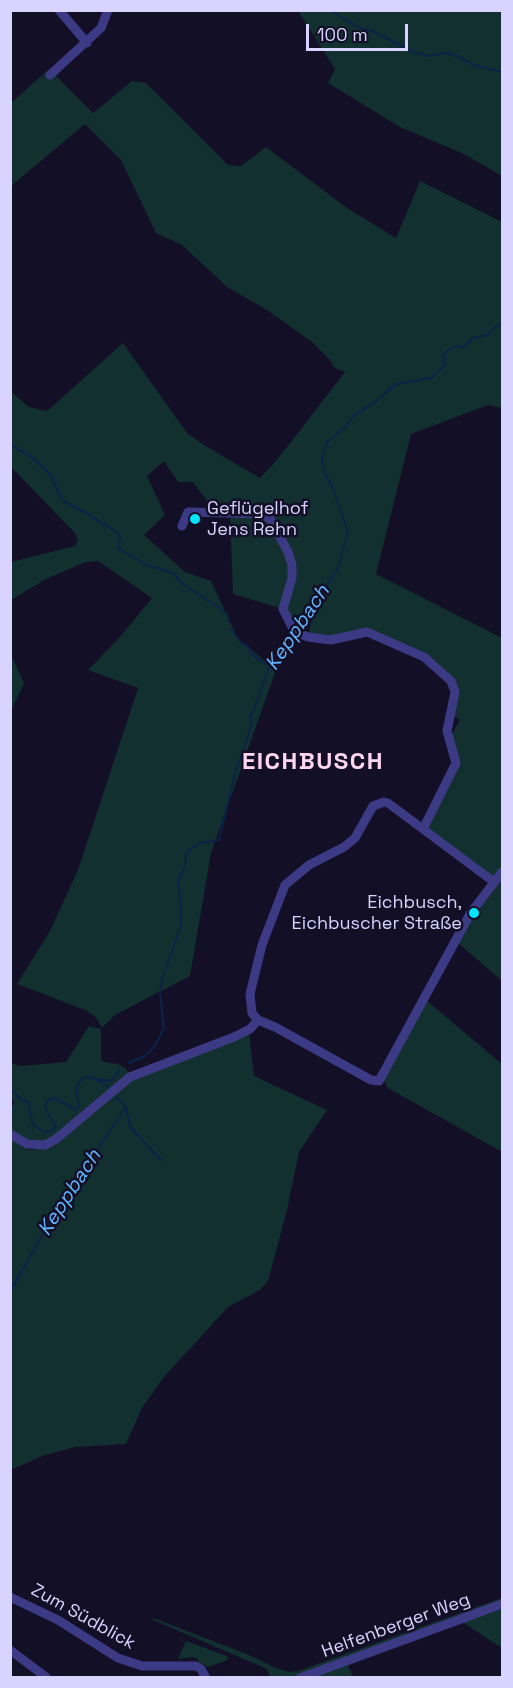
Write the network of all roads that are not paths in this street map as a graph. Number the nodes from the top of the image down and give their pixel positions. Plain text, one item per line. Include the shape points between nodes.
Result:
1 (59, 10) edge
2 (108, 10) edge
3 (87, 43) junction
4 (50, 75) dead end
5 (182, 526) dead end
6 (423, 829) junction
7 (502, 872) edge
8 (494, 882) junction
9 (258, 1020) junction
10 (10, 1134) edge
11 (10, 1597) edge
12 (502, 1605) edge
13 (10, 1650) edge
14 (46, 1677) edge
15 (206, 1677) edge
16 (300, 1677) edge

1 - 3 street
2 - 3 street via 101,28
3 - 4 street
5 - 6 street via 188,512 263,514 270,519 288,552 292,578 283,609 301,634 331,640 367,632 424,657 451,681 455,692 447,731 456,763
6 - 8 street
6 - 9 street via 388,803 373,806 355,838 309,865 285,885 262,945 250,994 252,1013
7 - 8 street
8 - 9 street via 470,914 379,1081
9 - 10 street via 234,1037 130,1077 45,1145 27,1144
11 - 15 street, Zum Südblick via 57,1620 118,1658 156,1668 196,1666
12 - 16 street, Helfenberger Weg
13 - 14 street

